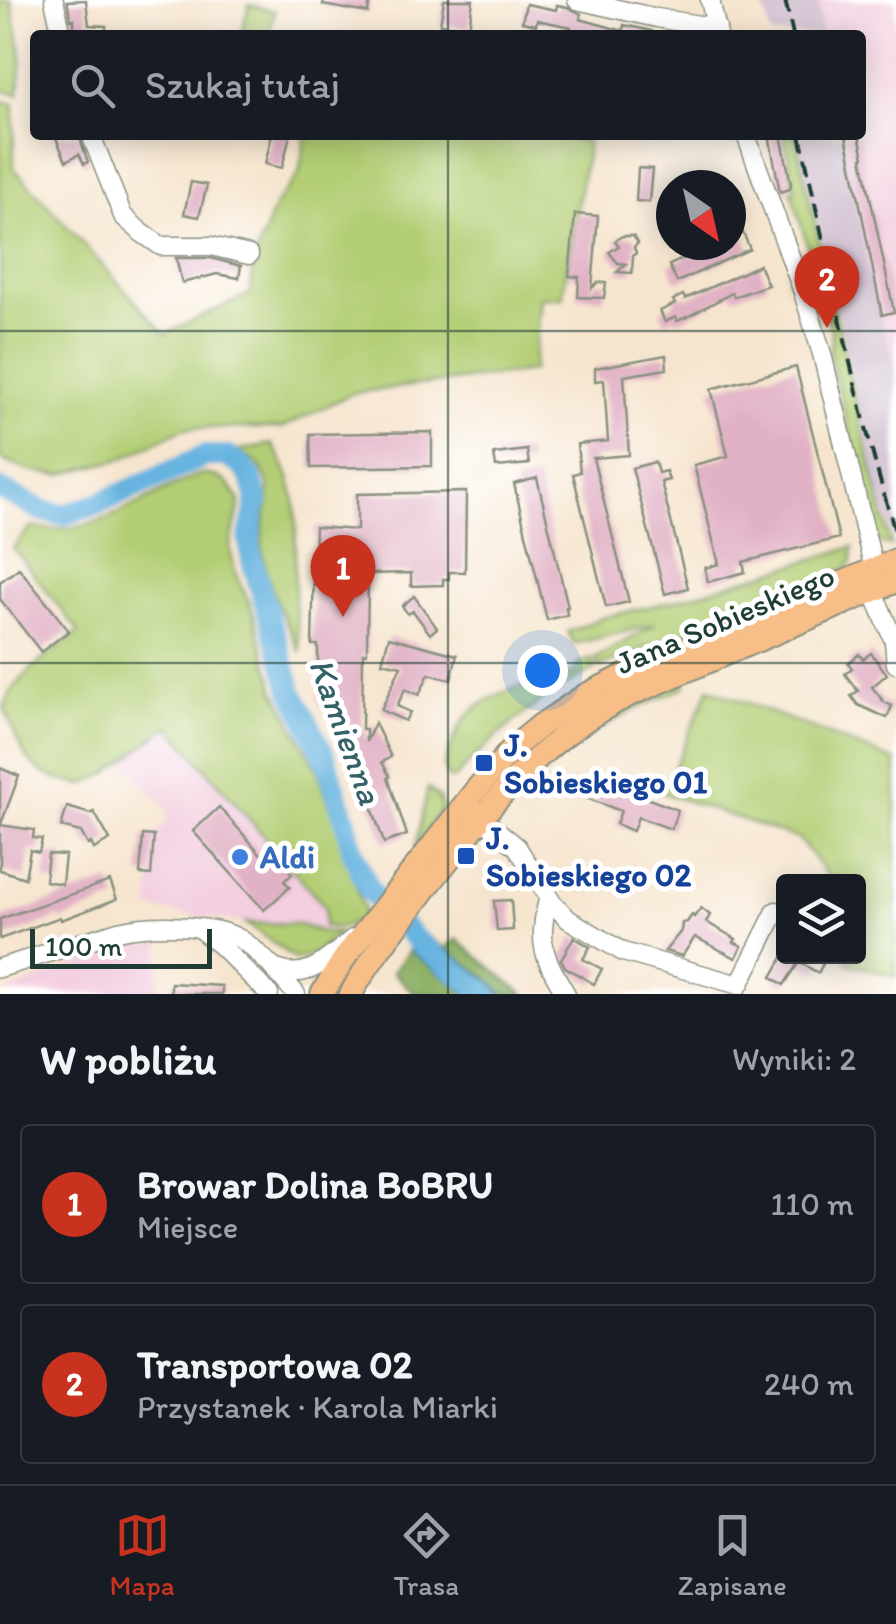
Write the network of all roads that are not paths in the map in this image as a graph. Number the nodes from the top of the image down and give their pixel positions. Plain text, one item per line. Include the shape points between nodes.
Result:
1 (54, 0) edge
2 (577, 0) edge
3 (710, 0) edge
4 (61, 30) edge
5 (713, 30) edge
6 (718, 30) edge
7 (93, 140) edge
8 (748, 140) edge
9 (249, 255) dead end
10 (881, 580) edge
11 (896, 664) edge
12 (473, 811) junction
13 (552, 901) junction
14 (776, 911) dead end
15 (378, 927) junction
16 (200, 930) junction
17 (266, 962) junction
18 (0, 968) edge
19 (747, 990) edge
20 (269, 994) edge
21 (296, 994) edge
22 (322, 994) edge
23 (351, 994) edge
24 (566, 994) edge

1 - 4 street
2 - 5 street
3 - 6 street
7 - 9 street via 122,216 142,233 160,246 211,246
8 - 10 street via 822,354
10 - 11 street
10 - 12 main road, Jana Sobieskiego via 596,712
10 - 12 main road, Jana Sobieskiego via 643,666 584,696 526,737
12 - 13 street via 517,847
12 - 15 main road, Jana Sobieskiego
13 - 19 street via 568,920 622,952
13 - 24 street via 542,943
14 - 19 street
15 - 17 street, Jana Sobieskiego via 305,972 287,973
15 - 22 main road, Jana Sobieskiego via 346,956
15 - 23 main road, Jana Sobieskiego
16 - 17 street, Jana Sobieskiego via 240,939
16 - 18 street, Jana Sobieskiego via 135,927
16 - 20 street
17 - 21 street, Jana Sobieskiego

